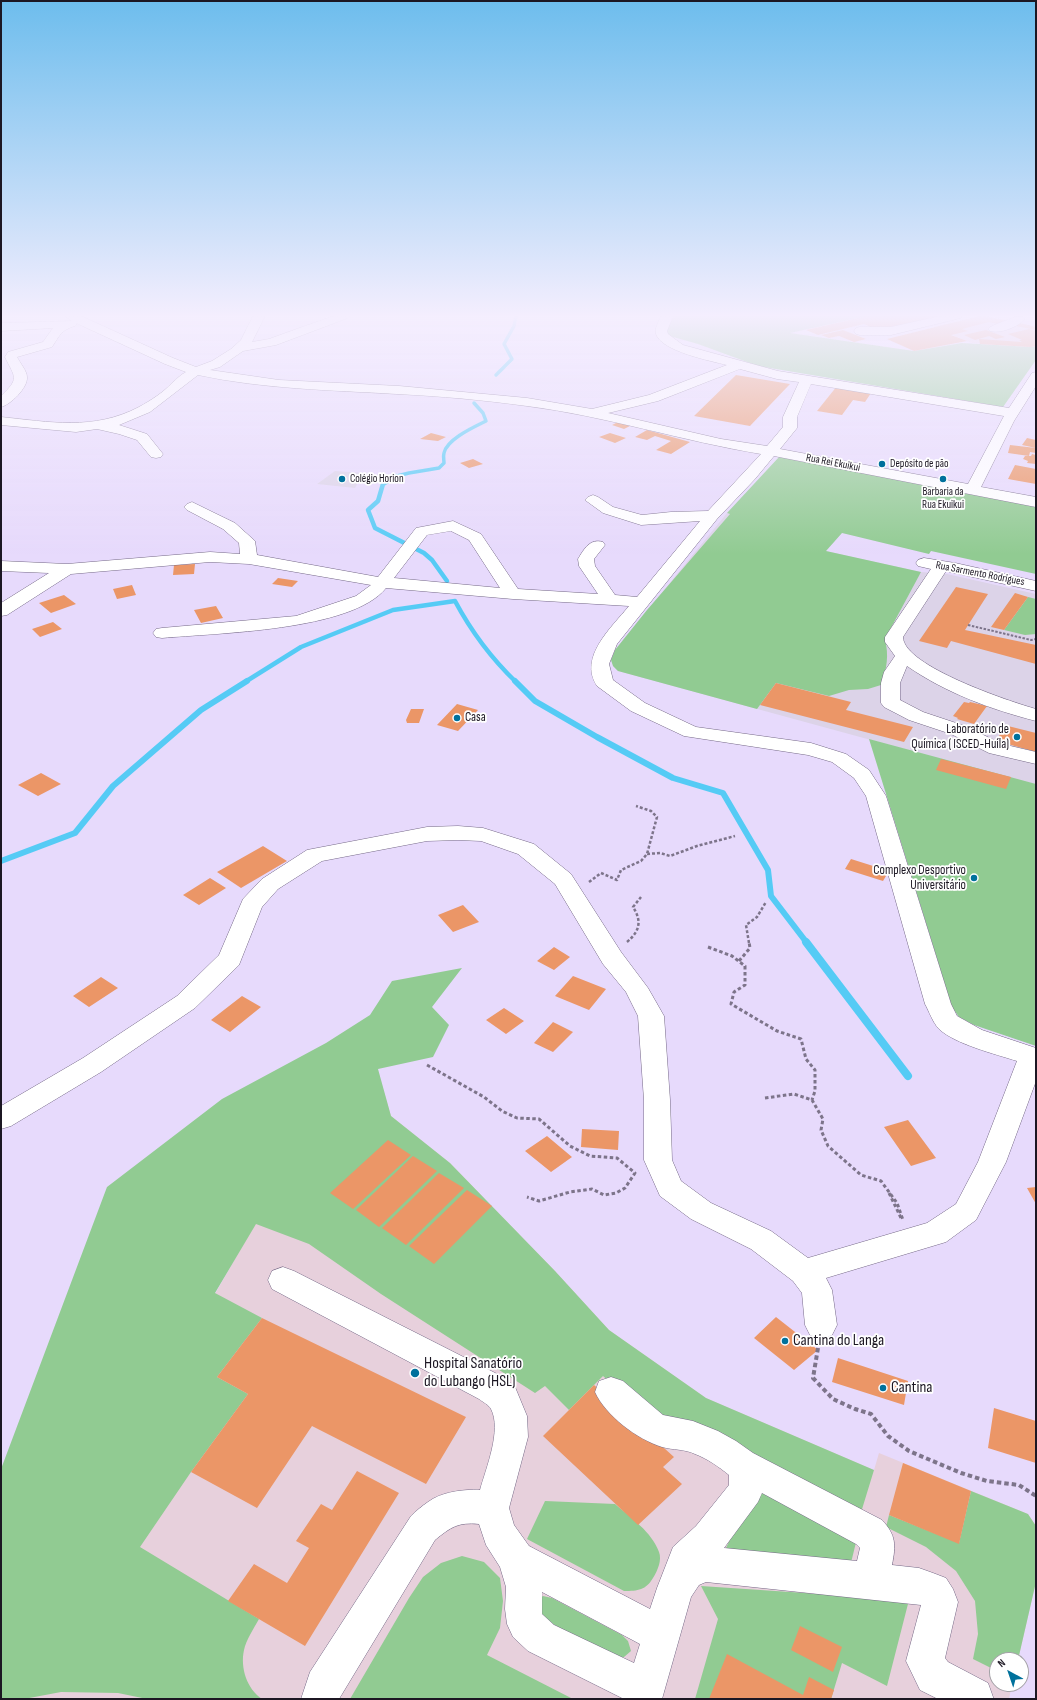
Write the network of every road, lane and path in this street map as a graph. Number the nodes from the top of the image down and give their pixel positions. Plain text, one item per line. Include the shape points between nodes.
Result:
1 (9, 395) edge
2 (164, 395) edge
3 (456, 395) edge
4 (660, 395) edge
5 (799, 395) edge
6 (902, 395) edge
7 (1024, 395) edge
8 (1, 403) edge
9 (591, 413) junction
10 (1013, 413) junction
11 (1, 421) edge
12 (91, 426) junction
13 (770, 451) junction
14 (156, 454) dead end
15 (973, 490) junction
16 (593, 500) dead end
17 (1036, 502) edge
18 (192, 507) dead end
19 (712, 516) junction
20 (597, 545) dead end
21 (249, 559) junction
22 (924, 563) dead end
23 (1, 566) edge
24 (941, 566) junction
25 (68, 569) junction
26 (380, 582) junction
27 (1036, 586) edge
28 (513, 594) junction
29 (610, 600) junction
30 (643, 602) junction
31 (1, 611) edge
32 (968, 625) dead end
33 (162, 633) dead end
34 (1036, 639) edge
35 (905, 656) junction
36 (1036, 715) edge
37 (1036, 758) edge
38 (636, 806) dead end
39 (735, 836) dead end
40 (647, 854) junction
41 (572, 892) junction
42 (641, 897) dead end
43 (766, 902) dead end
44 (626, 943) dead end
45 (708, 947) dead end
46 (739, 961) junction
47 (1034, 1057) edge
48 (427, 1065) dead end
49 (765, 1098) dead end
50 (812, 1100) junction
51 (1, 1119) edge
52 (889, 1193) junction
53 (527, 1197) dead end
54 (804, 1272) junction
55 (282, 1280) dead end
56 (821, 1325) joint
57 (611, 1392) dead end
58 (741, 1464) junction
59 (1036, 1496) edge
60 (492, 1508) junction
61 (516, 1559) junction
62 (870, 1581) junction
63 (675, 1588) junction
64 (661, 1635) junction
65 (644, 1694) edge
66 (974, 1697) dead end
67 (320, 1699) edge

1 - 8 street
2 - 12 street via 145,409 116,422
3 - 9 street, Rua Rei Ekuikui via 527,402
4 - 9 street
5 - 13 street via 790,417 790,428
6 - 10 street
7 - 10 street
9 - 13 street, Rua Rei Ekuikui via 714,442
10 - 15 street
11 - 12 street via 76,428
12 - 14 street via 122,430 142,437
13 - 15 street, Rua Rei Ekuikui
13 - 19 street
15 - 17 street, Rua Rei Ekuikui
16 - 19 street via 608,510 641,520
18 - 21 street via 230,526 247,541
19 - 30 street
20 - 29 street via 586,559
21 - 25 street via 210,557
21 - 26 street
22 - 24 street, Rua Sarmento Rodrigues
23 - 25 street
24 - 27 street, Rua Sarmento Rodrigues
24 - 35 street via 894,637 894,642
25 - 31 street
26 - 28 street
26 - 28 street via 422,531 454,526 476,537
26 - 33 street via 375,591 362,600 297,621
28 - 29 street
29 - 30 street
30 - 47 street via 608,643 600,664 604,682 638,707 691,732 811,749 839,758 862,774 876,796 938,1004 948,1022 973,1036
32 - 34 path
35 - 36 street via 936,677 966,691
35 - 37 street via 896,666 888,688 891,703 916,716 958,730 996,749
38 - 40 path via 651,811 657,818
39 - 40 path via 670,856 660,853
40 - 41 path via 641,861 620,870 618,880 600,874 582,888
41 - 51 street via 563,879 526,850 483,835 427,834 315,855 270,884 251,904 230,959 186,1002 92,1065
41 - 54 street via 612,958 636,988 651,1016 658,1160 670,1188 701,1211 761,1240
42 - 44 path via 633,907 639,916 640,928 636,936
43 - 46 path via 757,917 746,925 750,948
45 - 46 path
46 - 50 path via 745,966 745,985 734,992 731,1004 777,1031 801,1039 806,1059 815,1070 815,1091
47 - 54 street via 992,1162 966,1212 936,1233
48 - 53 path via 484,1097 502,1111 517,1118 539,1119 570,1146 590,1156 617,1158 635,1173 625,1188 604,1195 592,1189 539,1201
49 - 50 path via 794,1094
50 - 52 path via 823,1119 821,1130 828,1146 861,1175 881,1182
52 - 52 path via 897,1203 904,1224 895,1206
54 - 56 street via 817,1290
55 - 60 street via 491,1388 503,1398 510,1416 510,1437
56 - 59 path via 813,1378 833,1399 871,1414 888,1436 909,1451 961,1473 987,1481 1019,1485
57 - 58 street via 649,1425 694,1437 725,1452
58 - 62 street via 869,1532 878,1547
58 - 63 street via 746,1474 746,1490 709,1540 686,1560
60 - 61 street via 499,1533
60 - 67 street via 468,1506 441,1513 422,1528 324,1686
61 - 64 street
61 - 65 street via 524,1587 523,1609 526,1624 541,1638
62 - 63 street via 706,1564 687,1571
62 - 66 street via 919,1586 933,1591 940,1602 924,1660 934,1676
63 - 64 street
64 - 65 street

